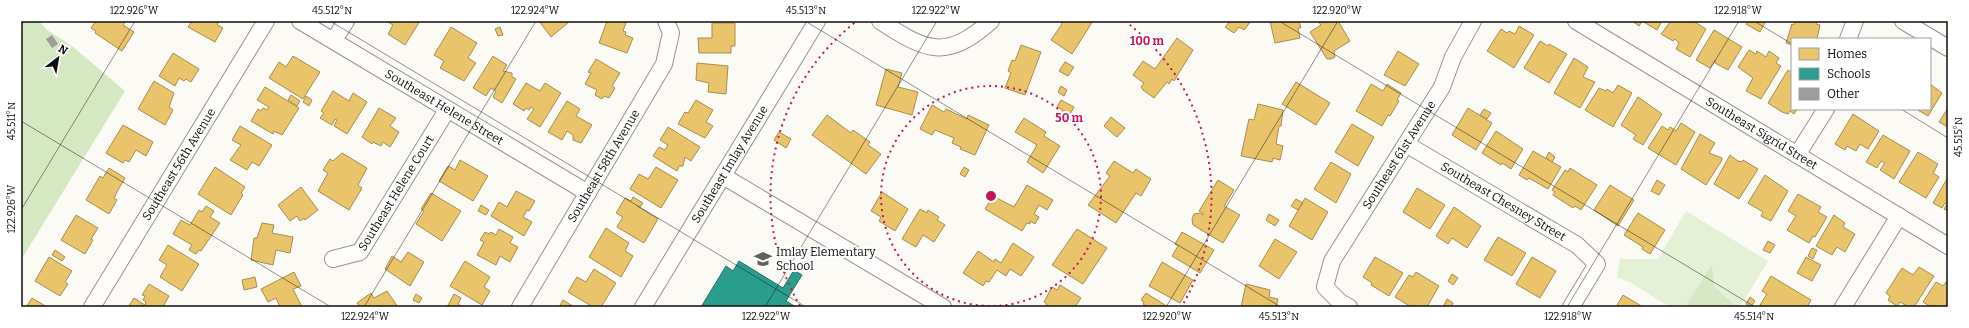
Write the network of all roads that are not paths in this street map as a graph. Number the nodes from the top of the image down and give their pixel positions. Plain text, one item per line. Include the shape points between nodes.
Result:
1 (266, 21) edge
2 (300, 21) edge
3 (346, 21) edge
4 (666, 21) edge
5 (817, 21) edge
6 (880, 21) edge
7 (991, 21) edge
8 (1473, 21) edge
9 (1576, 21) edge
10 (1855, 21) edge
11 (1903, 21) edge
12 (1848, 38) edge
13 (334, 40) junction
14 (1948, 48) edge
15 (447, 110) junction
16 (1825, 110) edge
17 (1406, 144) junction
18 (1798, 156) junction
19 (723, 176) junction
20 (588, 193) junction
21 (1899, 216) junction
22 (1948, 246) edge
23 (333, 259) dead end
24 (92, 307) edge
25 (520, 307) edge
26 (643, 307) edge
27 (943, 307) edge
28 (1349, 307) edge
29 (1571, 307) edge
30 (1843, 307) edge

1 - 24 street, Southeast 56th Avenue
2 - 13 street, Southeast Helene Street
3 - 13 street
4 - 20 street, Southeast 58th Avenue via 671,33 664,64
5 - 19 street, Southeast Imlay Avenue
6 - 7 street via 909,40 927,46 950,47 974,37
8 - 17 street, Southeast 61st Avenue via 1453,57 1442,87
9 - 18 street, Southeast Sigrid Street
10 - 12 street
11 - 14 street
13 - 15 street, Southeast Helene Street
15 - 20 street, Southeast Helene Street
15 - 23 street, Southeast Helene Court via 360,252
16 - 18 street
17 - 28 street, Southeast 61st Avenue via 1332,261 1325,287
17 - 29 street, Southeast Chesney Street via 1577,245 1597,264
18 - 21 street, Southeast Sigrid Street
19 - 26 street, Southeast Imlay Avenue
19 - 27 street
20 - 25 street, Southeast 58th Avenue
21 - 22 street, Southeast Sigrid Street
21 - 30 street

